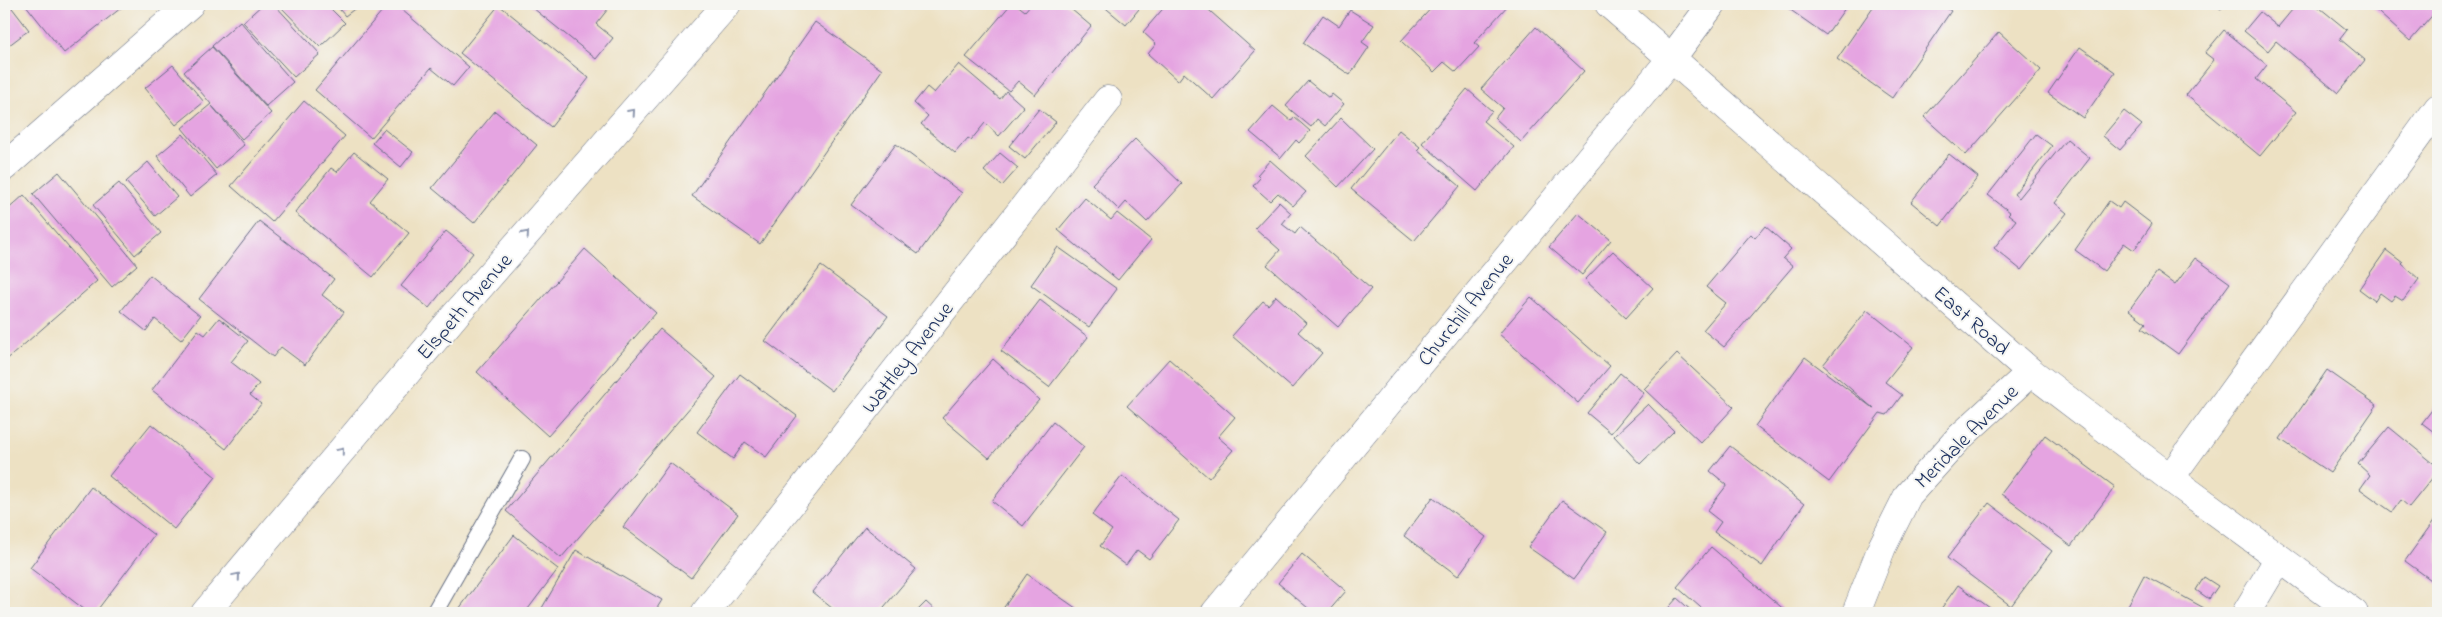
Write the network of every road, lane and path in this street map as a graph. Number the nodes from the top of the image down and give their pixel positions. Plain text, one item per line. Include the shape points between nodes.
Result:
1 (190, 4) edge
2 (727, 4) edge
3 (1609, 4) edge
4 (1712, 4) edge
5 (1671, 59) junction
6 (1108, 100) dead end
7 (2438, 108) edge
8 (4, 168) edge
9 (2031, 372) junction
10 (522, 459) dead end
11 (2170, 478) junction
12 (2279, 558) junction
13 (205, 613) edge
14 (434, 613) edge
15 (705, 613) edge
16 (1215, 613) edge
17 (1856, 613) edge
18 (2246, 613) edge
19 (2354, 613) edge

1 - 8 street
13 -> 2 street, Elspeth Avenue via 457,313
3 - 5 street, East Road
4 - 5 street, Churchill Avenue
5 - 9 street, East Road
5 - 16 street, Churchill Avenue
6 - 15 street, Wattley Avenue
7 - 11 street
9 - 11 street, East Road
9 - 17 street, Meridale Avenue via 1960,438 1908,495 1882,547
10 - 14 lane
11 - 12 street, East Road
12 - 18 street
12 - 19 street, East Road

